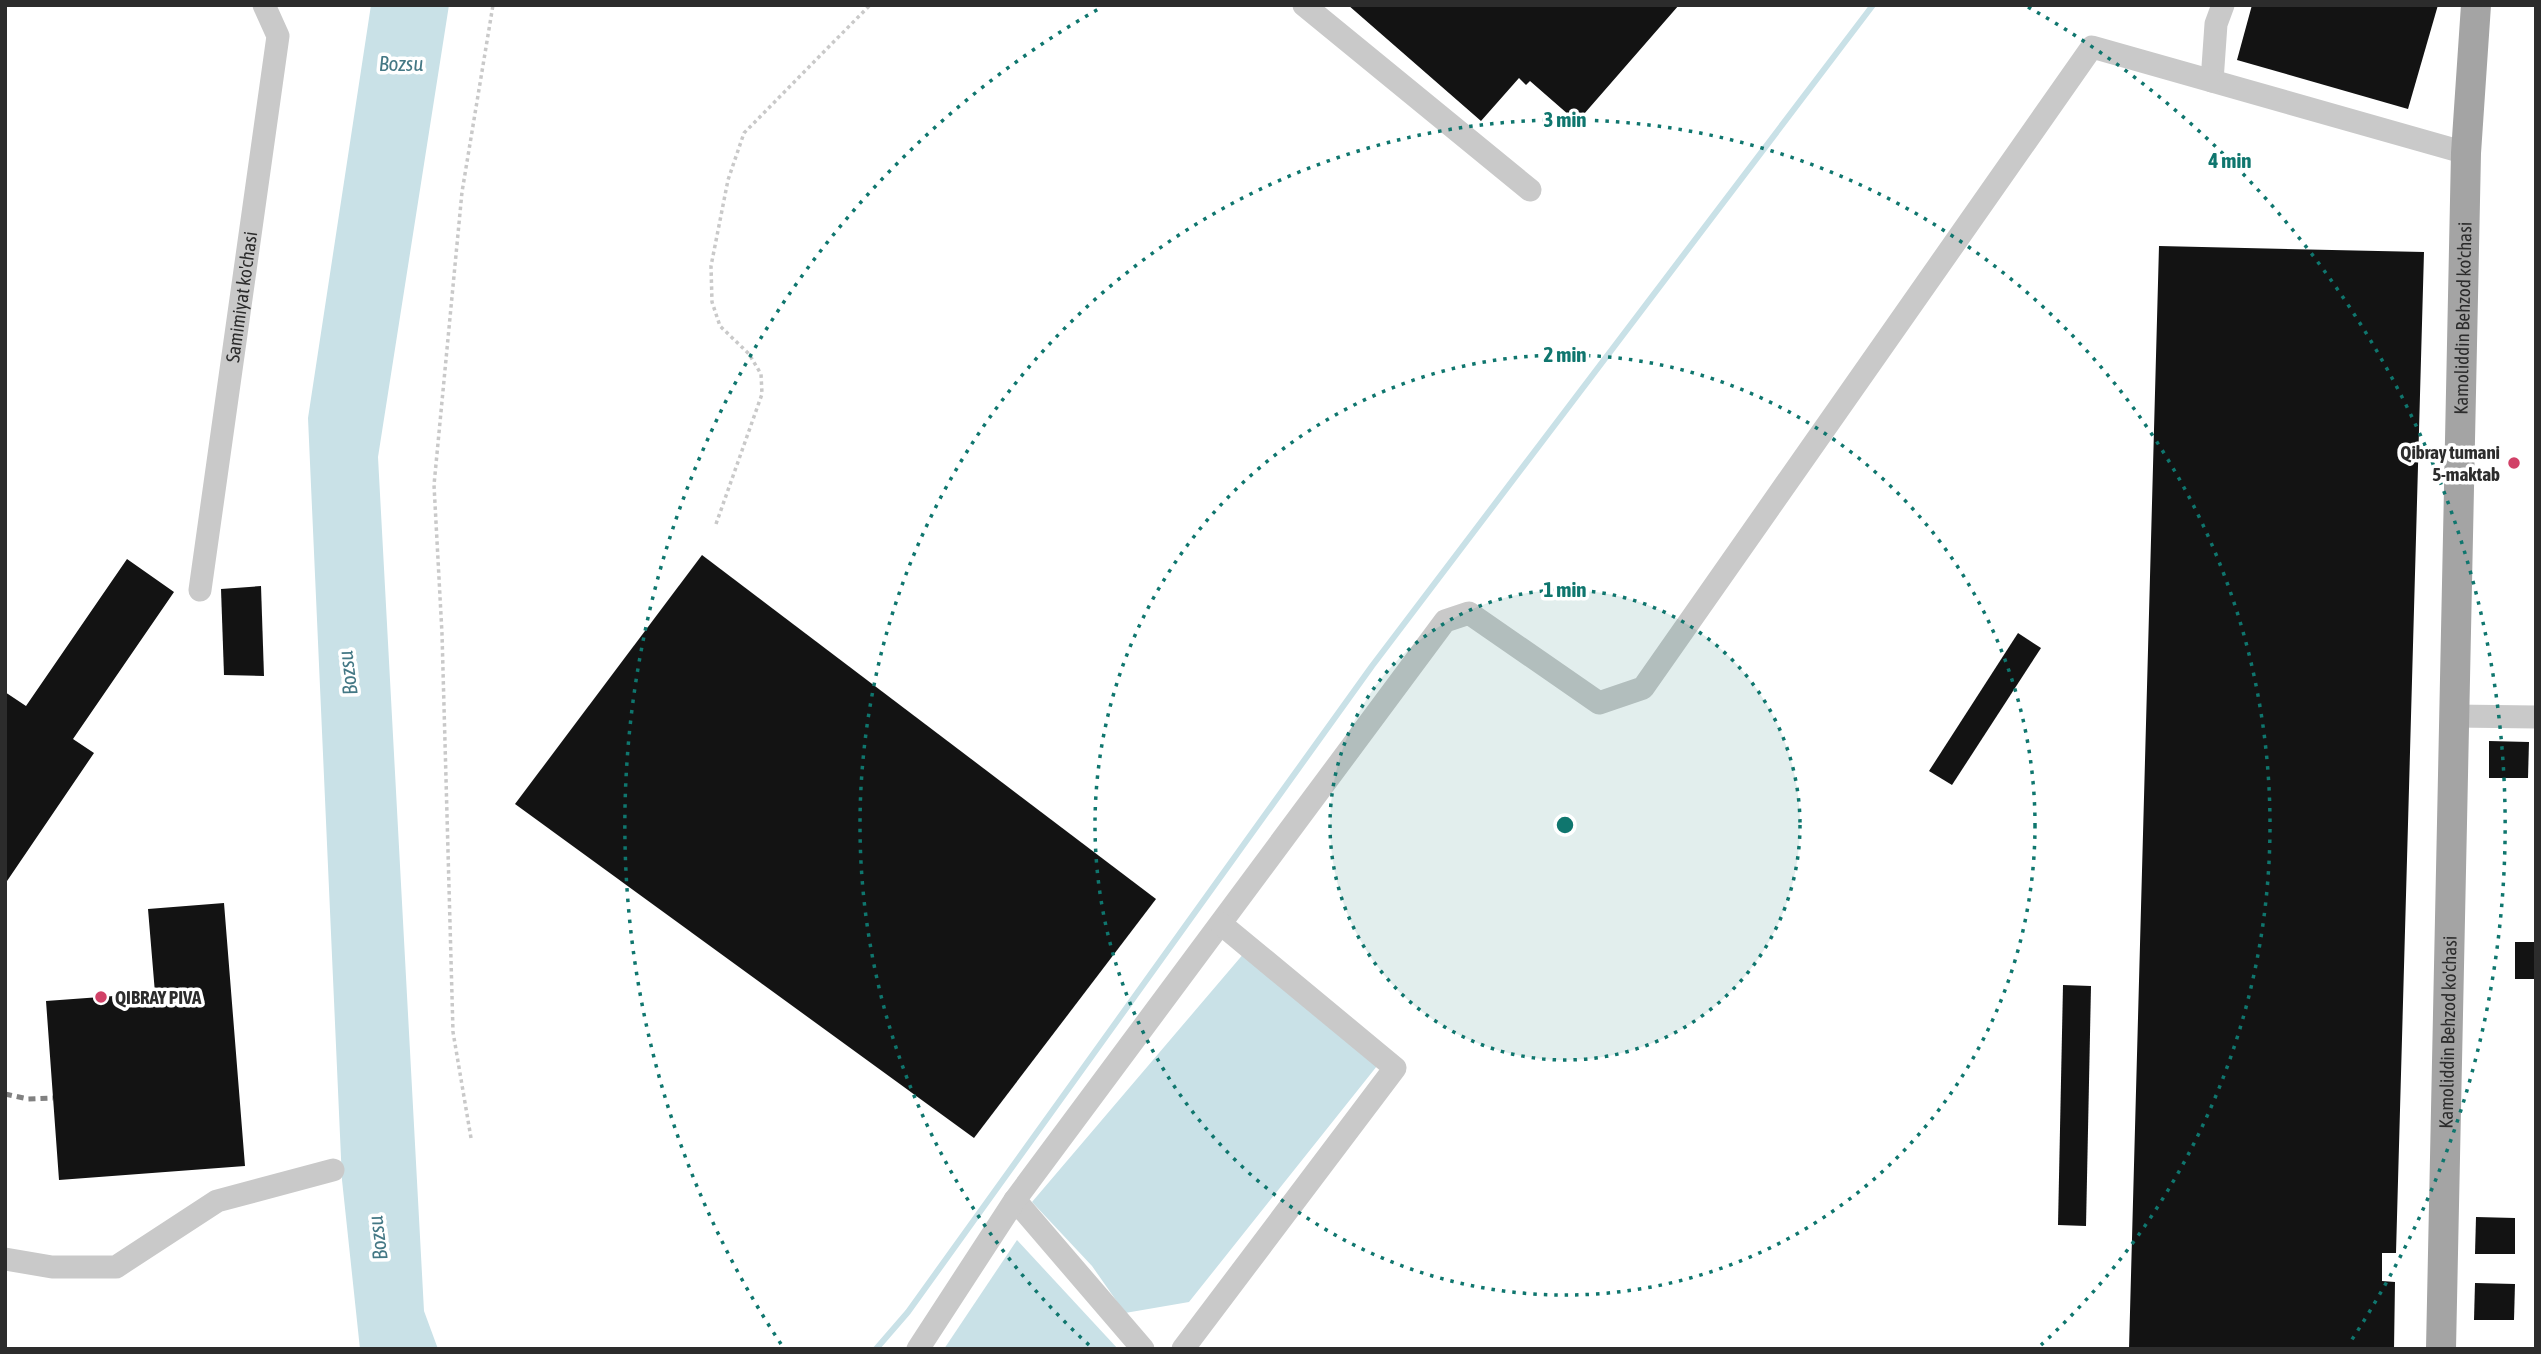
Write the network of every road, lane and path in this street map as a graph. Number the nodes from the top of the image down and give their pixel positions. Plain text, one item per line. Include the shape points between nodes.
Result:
1 (264, 5) edge
2 (493, 5) edge
3 (870, 5) edge
4 (1304, 5) edge
5 (2223, 5) edge
6 (2476, 5) edge
7 (2211, 81) junction
8 (2466, 153) junction
9 (1530, 190) dead end
10 (716, 523) dead end
11 (200, 590) dead end
12 (2454, 716) junction
13 (2536, 716) edge
14 (1221, 924) junction
15 (471, 1138) dead end
16 (332, 1170) dead end
17 (1015, 1200) junction
18 (5, 1259) edge
19 (918, 1349) edge
20 (1143, 1349) edge
21 (1183, 1349) edge
22 (2441, 1349) edge

1 - 11 street, Samimiyat ko'chasi via 278,36
2 - 15 path via 462,192 434,485 453,1032
3 - 10 path via 744,133 729,180 711,266 712,302 720,326 749,354 761,374 762,394
4 - 9 street
5 - 7 street via 2216,24
6 - 8 main road, Kamoliddin Behzod ko'chasi
7 - 8 street
7 - 14 street via 2092,47 1643,688 1599,704 1469,613 1445,621
8 - 12 main road, Kamoliddin Behzod ko'chasi
12 - 13 street
12 - 22 main road, Kamoliddin Behzod ko'chasi
14 - 17 street
14 - 21 street via 1395,1068
16 - 18 street via 217,1201 116,1267 52,1267
17 - 19 street
17 - 20 street

